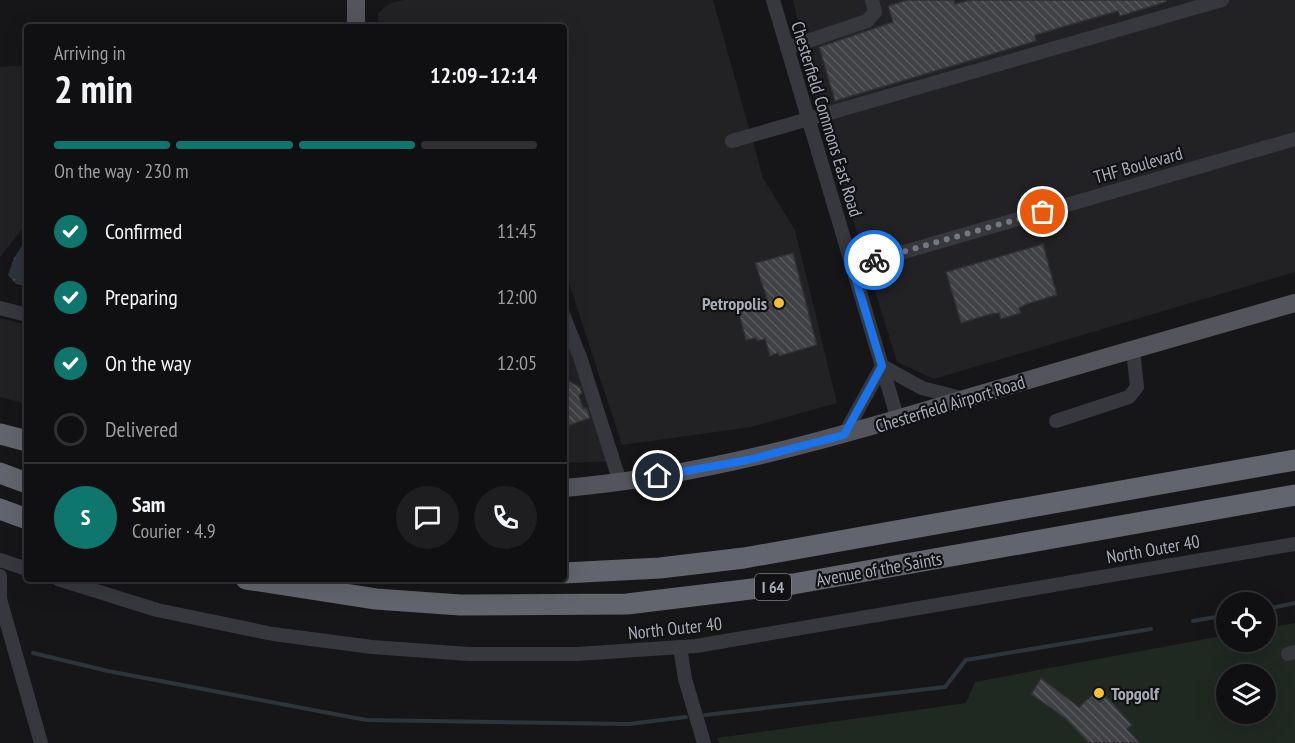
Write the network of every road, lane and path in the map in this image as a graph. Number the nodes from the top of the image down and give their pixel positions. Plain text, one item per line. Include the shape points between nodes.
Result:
1 (356, 0) edge
2 (773, 0) edge
3 (872, 0) edge
4 (1222, 0) edge
5 (356, 24) edge
6 (788, 48) junction
7 (809, 119) junction
8 (1295, 139) edge
9 (732, 141) dead end
10 (852, 267) junction
11 (1295, 303) edge
12 (0, 308) edge
13 (24, 314) edge
14 (567, 324) edge
15 (1133, 350) junction
16 (882, 366) junction
17 (965, 399) junction
18 (898, 420) junction
19 (1056, 421) dead end
20 (0, 434) edge
21 (844, 435) junction
22 (24, 440) edge
23 (1295, 460) edge
24 (0, 473) edge
25 (24, 482) edge
26 (620, 482) junction
27 (567, 488) edge
28 (1295, 495) edge
29 (0, 509) edge
30 (24, 518) edge
31 (1295, 544) edge
32 (3, 564) edge
33 (24, 568) edge
34 (567, 573) edge
35 (0, 576) edge
36 (68, 582) edge
37 (266, 582) edge
38 (680, 647) junction
39 (41, 743) edge
40 (704, 743) edge

1 - 5 main road
2 - 6 street, Chesterfield Commons East Road
3 - 6 street via 874,12 867,21
4 - 7 street
6 - 7 street, Chesterfield Commons East Road
7 - 9 street
7 - 10 street, Chesterfield Commons East Road
8 - 10 street, THF Boulevard
10 - 16 street, Chesterfield Commons East Road
11 - 15 main road, Chesterfield Airport Road
12 - 13 street
14 - 26 street
15 - 17 main road, Chesterfield Airport Road
15 - 19 street via 1137,387 1129,397
16 - 17 street via 922,388
16 - 18 street, Chesterfield Commons East Road
16 - 21 street
17 - 18 main road, Chesterfield Airport Road
18 - 21 main road, Chesterfield Airport Road
20 - 22 highway
21 - 26 main road, Chesterfield Airport Road via 748,460
23 - 34 highway, Avenue of the Saints / I 64 via 786,551 682,566
24 - 25 highway
26 - 27 main road, Chesterfield Airport Road
28 - 37 highway, Avenue of the Saints / I 64 via 793,584 648,602 460,605 366,597
29 - 30 highway
31 - 38 street, North Outer 40
32 - 33 street
35 - 39 street via 0,599
36 - 38 street, North Outer 40 via 157,610 273,634 372,647 469,654 577,654
38 - 40 street

